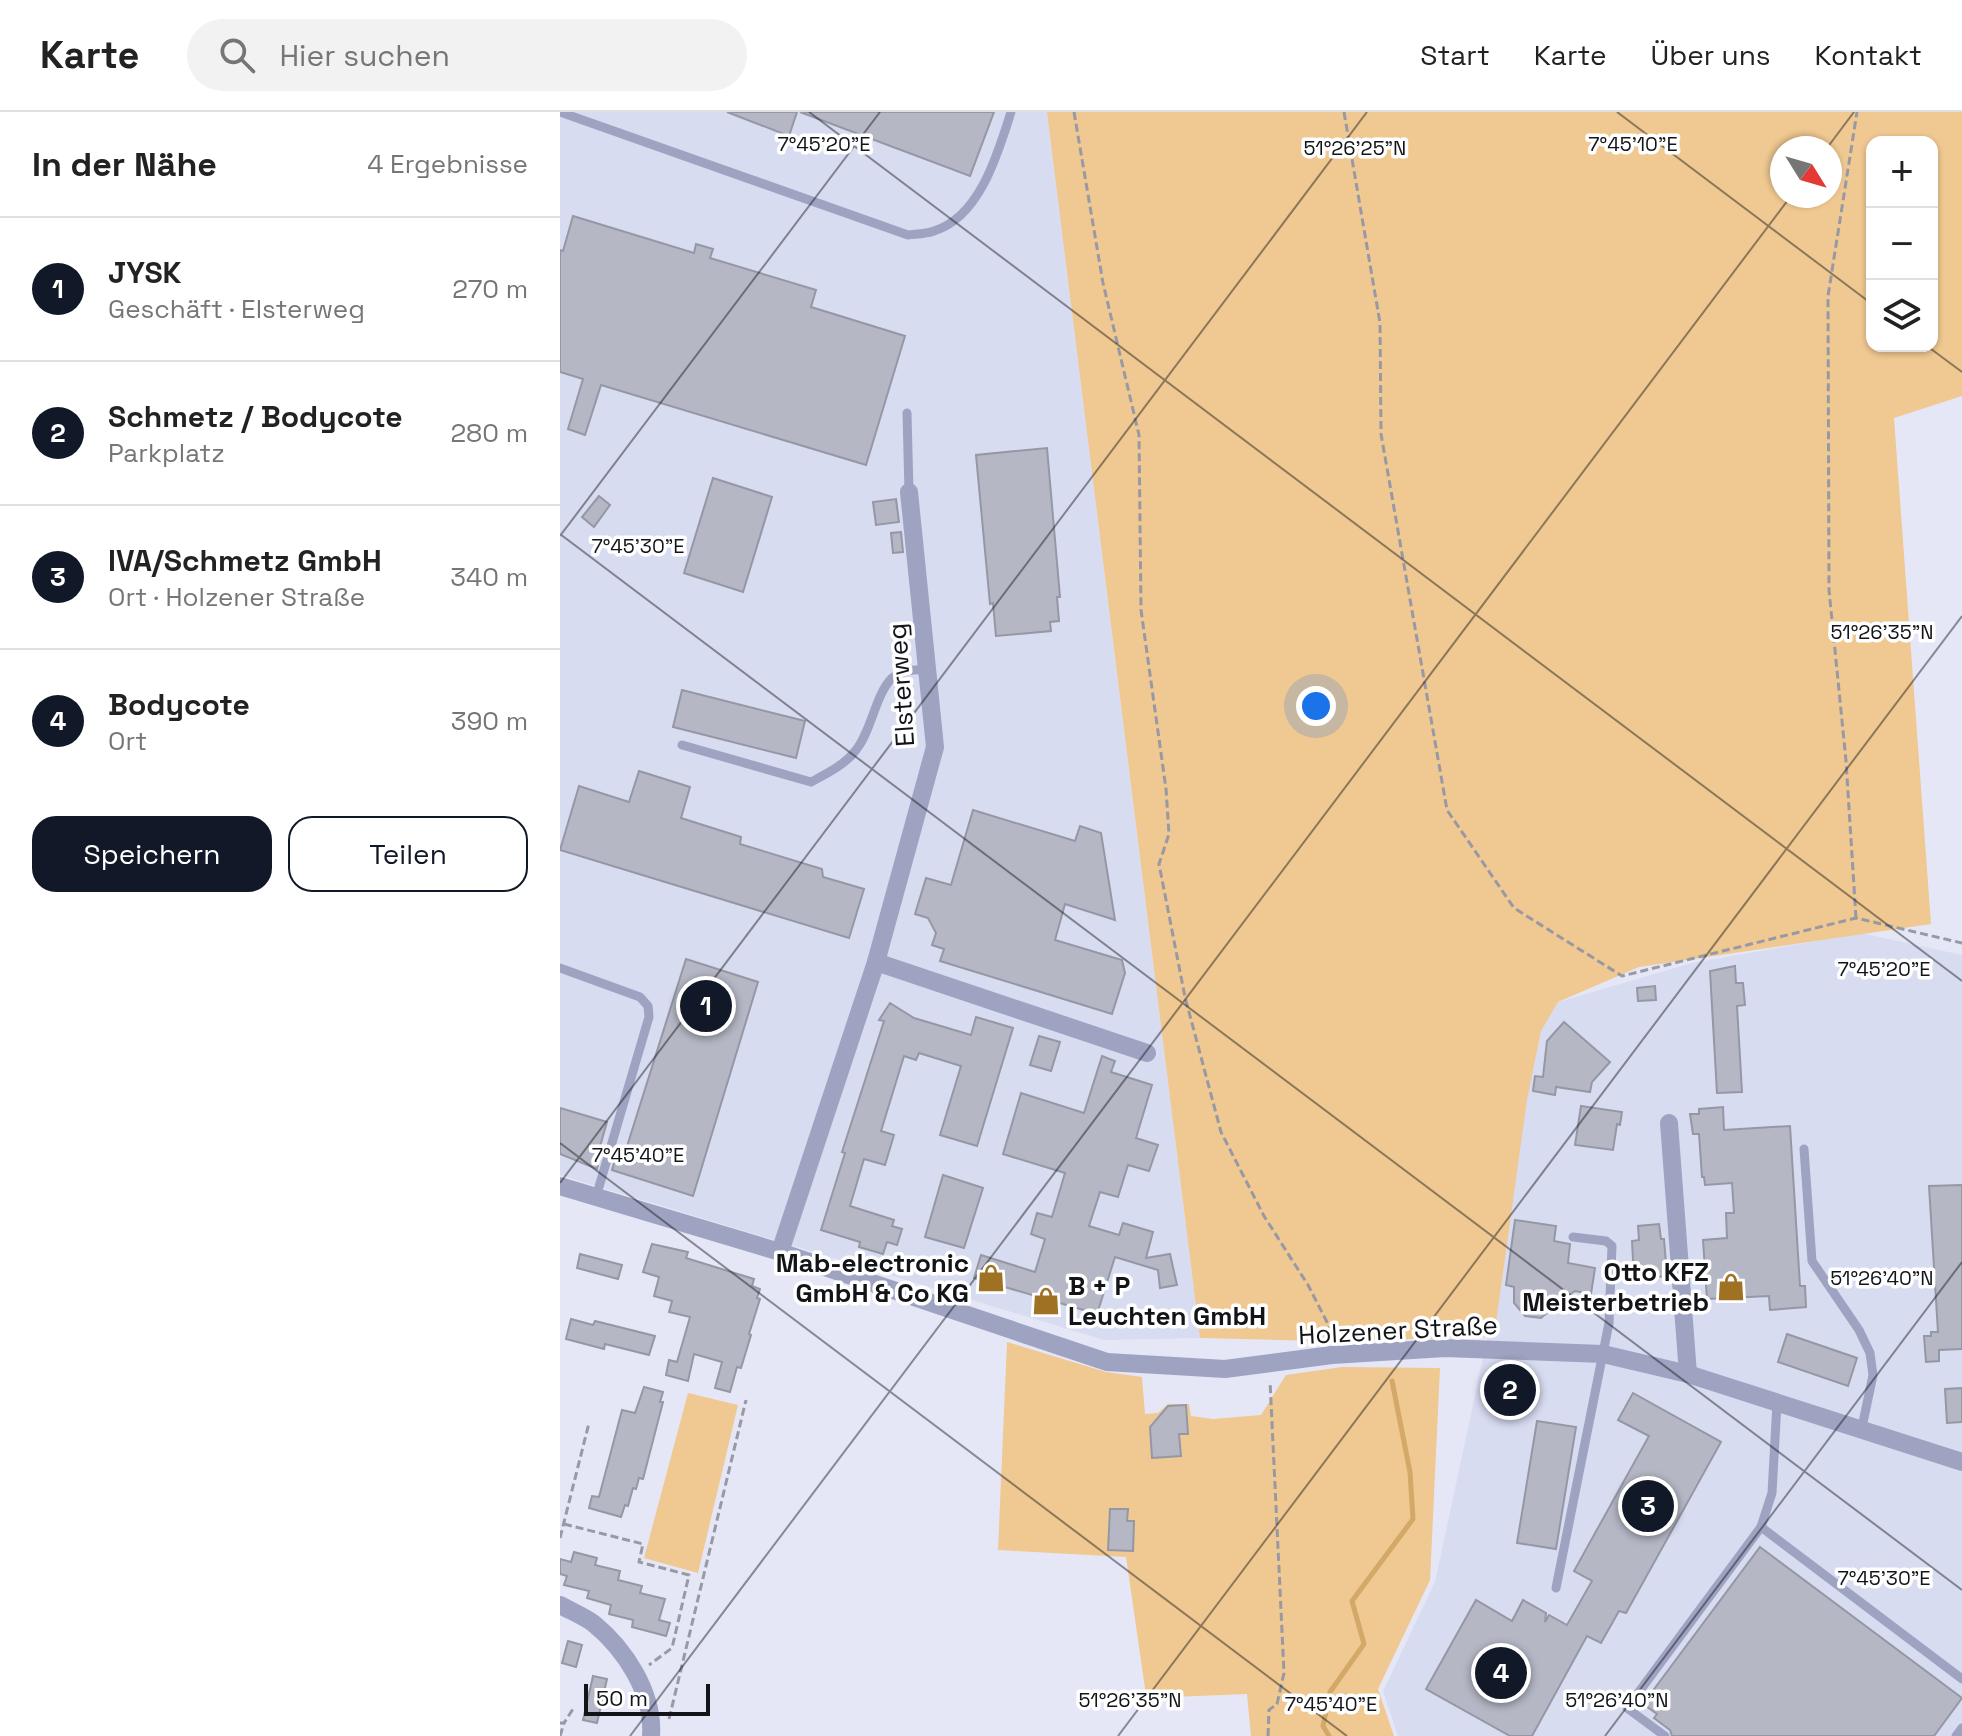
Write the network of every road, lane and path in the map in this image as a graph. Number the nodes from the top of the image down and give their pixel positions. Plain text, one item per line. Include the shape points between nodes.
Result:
1 (560, 112) edge
2 (1011, 112) edge
3 (1074, 112) edge
4 (1344, 112) edge
5 (1857, 112) edge
6 (907, 413) dead end
7 (909, 492) joint
8 (928, 669) junction
9 (682, 745) dead end
10 (1856, 918) junction
11 (1962, 943) edge
12 (876, 962) junction
13 (560, 968) edge
14 (1147, 1053) dead end
15 (1669, 1123) dead end
16 (1804, 1149) dead end
17 (560, 1186) edge
18 (596, 1197) junction
19 (1573, 1237) dead end
20 (780, 1252) junction
21 (1603, 1354) junction
22 (1332, 1355) junction
23 (1269, 1363) junction
24 (1688, 1374) junction
25 (746, 1400) dead end
26 (1777, 1403) junction
27 (589, 1423) dead end
28 (1861, 1432) junction
29 (1962, 1462) edge
30 (560, 1508) edge
31 (567, 1510) junction
32 (564, 1524) junction
33 (1761, 1527) junction
34 (560, 1538) edge
35 (1556, 1588) dead end
36 (560, 1605) edge
37 (636, 1674) junction
38 (1962, 1679) edge
39 (573, 1709) dead end
40 (562, 1723) edge
41 (1962, 1728) edge
42 (659, 1732) edge
43 (560, 1736) edge
44 (1268, 1736) edge
45 (1665, 1736) edge
46 (1956, 1736) edge

1 - 2 lane via 908,235 934,231 957,219 990,175
3 - 22 path via 1103,283 1139,435 1141,610 1169,834 1159,864 1185,997 1221,1132 1329,1326
4 - 10 path via 1380,323 1381,434 1447,810 1514,908 1622,976
5 - 10 path via 1828,296 1829,590
6 - 7 lane
7 - 8 street, Elsterweg
8 - 9 lane via 892,678 855,752 811,782
8 - 12 street, Elsterweg via 935,747
10 - 11 path
12 - 14 street
12 - 20 street, Elsterweg
13 - 18 lane via 640,997 648,1006
15 - 24 street
16 - 28 lane via 1812,1261 1870,1353 1873,1375
17 - 18 street, Holzener Straße
18 - 20 street, Holzener Straße
19 - 21 lane via 1612,1246
20 - 23 street, Holzener Straße via 1107,1362 1225,1369
21 - 22 street, Holzener Straße via 1445,1348
21 - 24 street, Holzener Straße
21 - 35 lane
22 - 23 street, Holzener Straße
23 - 44 path via 1284,1673 1277,1704 1269,1710
24 - 26 street, Holzener Straße
25 - 42 path
26 - 28 street, Holzener Straße
26 - 33 lane via 1772,1493
27 - 31 path
28 - 29 street, Holzener Straße
30 - 31 path
31 - 32 path
32 - 34 path
32 - 37 path via 643,1544 639,1562 689,1575 672,1648
33 - 38 lane
33 - 45 lane via 1627,1708
36 - 37 street via 596,1626
37 - 42 street
39 - 40 path
40 - 43 path
41 - 46 lane

